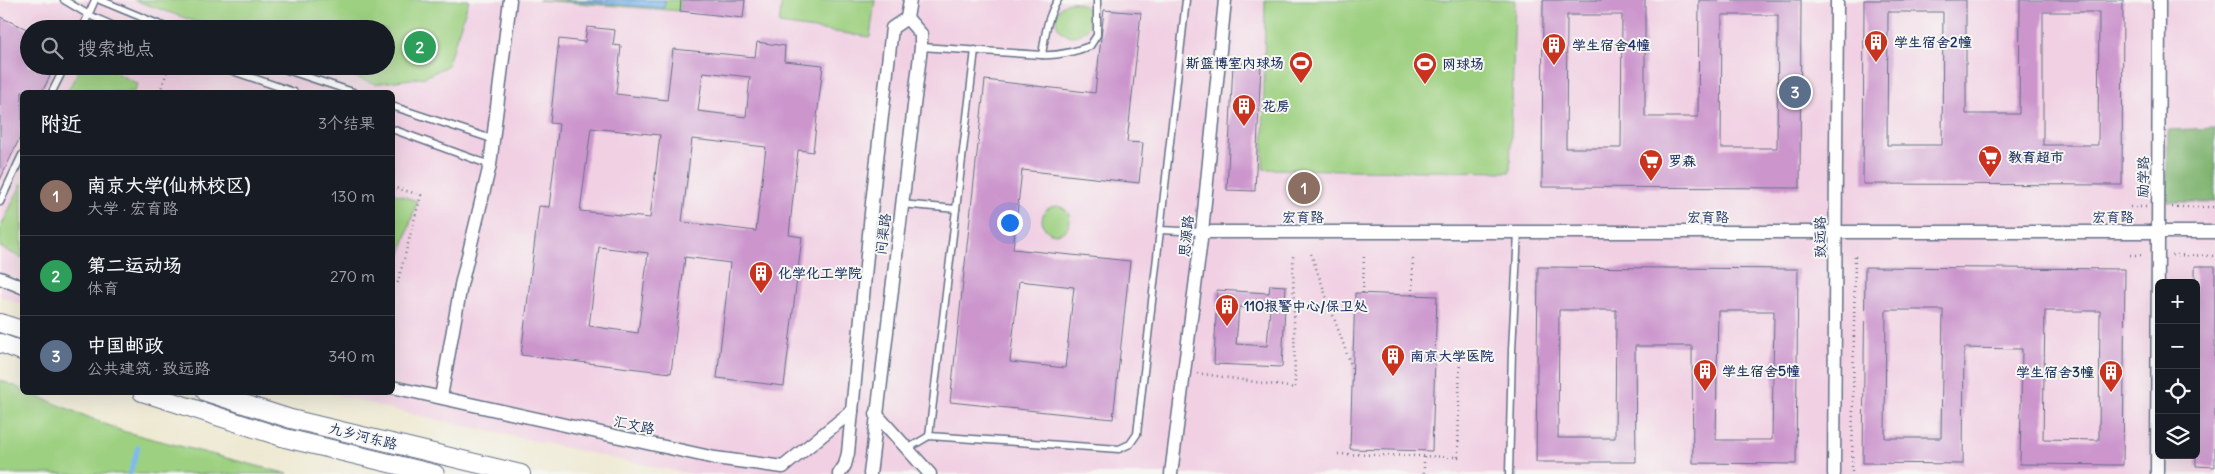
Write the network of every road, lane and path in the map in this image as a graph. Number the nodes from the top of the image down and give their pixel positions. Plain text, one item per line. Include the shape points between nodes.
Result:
1 (64, 0) edge
2 (95, 0) edge
3 (100, 0) edge
4 (510, 0) edge
5 (910, 0) edge
6 (1058, 0) edge
7 (1097, 0) edge
8 (1186, 0) edge
9 (1225, 0) edge
10 (1837, 0) edge
11 (2159, 0) edge
12 (89, 15) junction
13 (907, 18) junction
14 (86, 20) edge
15 (100, 20) edge
16 (148, 20) edge
17 (921, 47) junction
18 (975, 50) junction
19 (1042, 55) junction
20 (60, 75) edge
21 (166, 75) edge
22 (244, 75) edge
23 (302, 75) edge
24 (53, 90) edge
25 (161, 90) edge
26 (288, 90) edge
27 (347, 90) edge
28 (395, 107) edge
29 (395, 130) edge
30 (492, 139) junction
31 (20, 159) edge
32 (490, 166) junction
33 (395, 188) edge
34 (0, 202) edge
35 (901, 204) junction
36 (2157, 208) junction
37 (2215, 208) edge
38 (956, 209) junction
39 (1160, 230) junction
40 (1202, 232) junction
41 (1518, 232) junction
42 (2158, 232) junction
43 (2215, 232) edge
44 (1836, 233) junction
45 (1293, 254) dead end
46 (1310, 254) dead end
47 (1364, 254) dead end
48 (2158, 254) junction
49 (1413, 255) dead end
50 (1855, 256) dead end
51 (2215, 256) edge
52 (0, 278) edge
53 (397, 285) dead end
54 (20, 286) edge
55 (1363, 294) dead end
56 (1412, 296) dead end
57 (0, 322) edge
58 (20, 329) edge
59 (0, 343) edge
60 (20, 350) edge
61 (1460, 350) dead end
62 (1352, 368) dead end
63 (1183, 371) junction
64 (395, 388) edge
65 (151, 395) edge
66 (215, 395) edge
67 (441, 397) junction
68 (852, 411) junction
69 (876, 414) junction
70 (929, 436) junction
71 (907, 449) junction
72 (1338, 454) dead end
73 (1424, 457) junction
74 (1852, 472) dead end
75 (435, 474) edge
76 (521, 474) edge
77 (839, 474) edge
78 (870, 474) edge
79 (930, 474) edge
80 (1171, 474) edge
81 (1424, 474) edge
82 (1509, 474) edge
83 (1834, 474) edge
84 (2157, 474) edge

1 - 12 lane
2 - 12 lane
3 - 16 lane
4 - 30 street
5 - 13 street
6 - 19 lane via 1046,31
7 - 19 lane via 1097,35 1090,46 1056,56
8 - 39 lane
9 - 40 street, 思源路
10 - 44 street, 致远路
11 - 36 street, 励学路
12 - 14 lane
12 - 15 lane
13 - 17 street, 问渠路 via 921,34
13 - 68 street, 问渠路 via 892,28
17 - 18 lane
17 - 35 street, 问渠路
18 - 19 lane
18 - 38 lane
20 - 24 lane
21 - 25 path
22 - 26 lane
23 - 27 lane
28 - 30 lane
29 - 32 lane
30 - 32 street
31 - 34 lane
32 - 67 street via 460,285
33 - 53 path via 421,195
35 - 38 lane
35 - 69 street, 问渠路
36 - 37 path
36 - 42 street, 励学路
38 - 70 lane
39 - 40 lane
39 - 70 lane via 1137,434 1130,444 1119,448
40 - 41 street, 宏育路
40 - 63 street, 思源路
41 - 44 street, 宏育路
41 - 82 lane
42 - 43 street, 宏育路
42 - 44 street, 宏育路
42 - 48 street, 励学路
44 - 83 street, 致远路
45 - 63 path via 1295,388
46 - 62 path
47 - 55 path
48 - 51 path
48 - 84 street, 励学路
49 - 56 path
50 - 74 path
52 - 54 street
57 - 58 main road
59 - 60 main road
61 - 73 path via 1458,457
63 - 80 street, 思源路
64 - 67 street, 汇文路
65 - 75 main road, 九乡河东路 via 285,438
66 - 76 main road, 九乡河东路 via 290,419
67 - 68 street, 汇文路 via 715,458 782,467
68 - 77 street, 问渠路 via 848,453
69 - 71 street
69 - 78 street, 问渠路
70 - 71 lane
71 - 79 street
72 - 73 path
73 - 81 path

